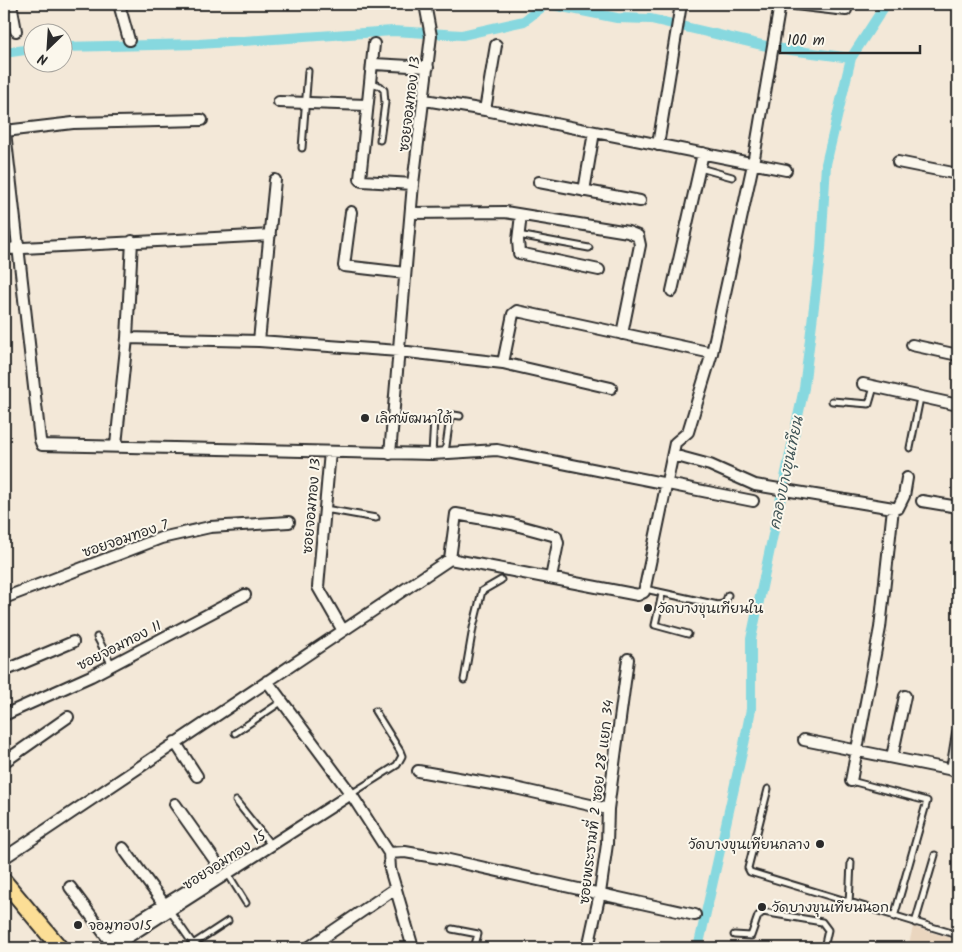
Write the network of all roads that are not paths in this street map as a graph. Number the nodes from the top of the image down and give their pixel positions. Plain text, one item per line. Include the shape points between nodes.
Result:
1 (11, 4) edge
2 (119, 4) edge
3 (425, 4) edge
4 (681, 4) edge
5 (780, 4) edge
6 (795, 4) edge
7 (827, 6) edge
8 (846, 10) dead end
9 (16, 31) dead end
10 (129, 40) dead end
11 (374, 44) dead end
12 (496, 45) dead end
13 (374, 64) junction
14 (428, 67) junction
15 (308, 71) dead end
16 (370, 83) junction
17 (425, 100) junction
18 (306, 101) junction
19 (279, 102) dead end
20 (367, 105) junction
21 (485, 110) junction
22 (202, 120) dead end
23 (4, 127) edge
24 (594, 132) junction
25 (380, 140) dead end
26 (658, 145) junction
27 (302, 148) dead end
28 (703, 154) junction
29 (898, 162) dead end
30 (753, 164) junction
31 (700, 168) junction
32 (786, 170) dead end
33 (958, 174) edge
34 (732, 177) dead end
35 (275, 180) dead end
36 (539, 182) dead end
37 (413, 184) junction
38 (584, 191) junction
39 (640, 201) dead end
40 (351, 212) dead end
41 (411, 213) junction
42 (521, 215) junction
43 (270, 234) junction
44 (518, 235) junction
45 (132, 241) junction
46 (18, 248) junction
47 (589, 248) dead end
48 (4, 249) edge
49 (599, 270) dead end
50 (405, 273) junction
51 (672, 291) dead end
52 (622, 334) junction
53 (127, 338) junction
54 (259, 341) junction
55 (912, 345) dead end
56 (399, 351) junction
57 (712, 353) junction
58 (958, 356) edge
59 (503, 363) junction
60 (863, 384) dead end
61 (874, 387) junction
62 (611, 388) dead end
63 (920, 398) junction
64 (832, 401) dead end
65 (958, 405) edge
66 (460, 416) dead end
67 (434, 419) dead end
68 (116, 445) junction
69 (910, 448) dead end
70 (330, 452) junction
71 (445, 453) junction
72 (390, 454) junction
73 (432, 454) junction
74 (672, 455) junction
75 (907, 478) dead end
76 (667, 484) junction
77 (753, 501) dead end
78 (922, 501) dead end
79 (893, 508) junction
80 (958, 508) edge
81 (325, 509) junction
82 (376, 518) dead end
83 (289, 522) dead end
84 (450, 559) junction
85 (503, 574) junction
86 (551, 578) junction
87 (645, 589) junction
88 (662, 594) junction
89 (245, 595) dead end
90 (728, 595) dead end
91 (4, 598) edge
92 (342, 629) junction
93 (688, 634) dead end
94 (97, 637) dead end
95 (73, 642) dead end
96 (628, 659) dead end
97 (112, 665) junction
98 (4, 671) edge
99 (464, 680) dead end
100 (267, 681) junction
101 (905, 696) dead end
102 (281, 702) junction
103 (376, 712) dead end
104 (4, 715) edge
105 (68, 718) dead end
106 (235, 733) dead end
107 (958, 733) edge
108 (804, 740) dead end
109 (175, 742) junction
110 (857, 750) junction
111 (892, 757) junction
112 (4, 762) edge
113 (955, 770) edge
114 (418, 771) dead end
115 (197, 776) dead end
116 (851, 781) joint
117 (768, 789) dead end
118 (350, 794) junction
119 (236, 801) dead end
120 (175, 804) dead end
121 (608, 809) junction
122 (271, 845) junction
123 (123, 848) dead end
124 (389, 853) junction
125 (936, 855) dead end
126 (4, 858) edge
127 (851, 862) dead end
128 (228, 874) junction
129 (4, 881) edge
130 (70, 887) dead end
131 (396, 888) junction
132 (600, 893) junction
133 (246, 903) dead end
134 (849, 904) junction
135 (167, 907) junction
136 (695, 915) dead end
137 (894, 917) junction
138 (228, 921) dead end
139 (915, 923) junction
140 (452, 929) dead end
141 (734, 935) dead end
142 (958, 935) edge
143 (193, 944) junction
144 (111, 945) edge
145 (60, 948) edge
146 (187, 948) edge
147 (308, 948) edge
148 (413, 948) edge
149 (474, 948) edge
150 (588, 948) edge
151 (824, 948) edge

1 - 9 street
2 - 10 street
3 - 14 street, ซอยจอมทอง 13 via 431,36
4 - 26 street
5 - 30 street
6 - 7 street
7 - 8 street
11 - 13 street
12 - 21 street
13 - 14 street
13 - 16 street
14 - 17 street, ซอยจอมทอง 13
15 - 18 lane
16 - 20 street
16 - 25 lane via 380,86 385,94
17 - 21 street
17 - 37 street, ซอยจอมทอง 13
18 - 19 street
18 - 20 street
18 - 27 lane
20 - 37 street via 360,180
21 - 24 street
22 - 23 street
23 - 46 street
24 - 26 street
24 - 38 street
26 - 28 street
28 - 30 street
28 - 31 street
29 - 33 street
30 - 32 street
30 - 57 street
31 - 34 lane
31 - 51 street
35 - 43 street
36 - 38 street
37 - 41 street, ซอยจอมทอง 13
38 - 39 street
40 - 50 street via 344,266
41 - 42 street via 505,212
41 - 50 street, ซอยจอมทอง 13
42 - 44 street
42 - 52 street via 638,236 640,245
43 - 45 street
43 - 54 street
44 - 47 lane
44 - 49 street via 518,249 522,254
45 - 46 street
45 - 53 street
46 - 48 street
46 - 68 street via 40,442 44,445
50 - 56 street, ซอยจอมทอง 13
52 - 57 street
52 - 59 street via 517,311 513,314
53 - 54 street
53 - 68 street
54 - 56 street
55 - 58 street
56 - 59 street
56 - 72 street, ซอยจอมทอง 13
57 - 74 street via 688,432 675,443
59 - 62 street
60 - 61 street
61 - 63 street
61 - 64 lane via 869,404
63 - 65 street
63 - 69 lane
66 - 71 lane via 450,418
67 - 73 lane
68 - 70 street
70 - 72 street, ซอยจอมทอง 13
70 - 81 street, ซอยจอมทอง 13
71 - 73 street
71 - 76 street via 497,450
72 - 73 street
74 - 76 street
74 - 79 street via 710,465 761,486
75 - 79 street via 902,503
76 - 77 street
76 - 87 street
78 - 80 street
79 - 110 street via 880,628
81 - 82 lane
81 - 92 street, ซอยจอมทอง 13 via 318,587
83 - 91 street, ซอยจอมทอง 7 via 210,527 161,538
84 - 85 street
84 - 86 street via 455,515 503,522 556,536 558,543
84 - 92 street
85 - 86 street
85 - 99 lane via 482,591
86 - 87 street via 638,595
87 - 88 lane
88 - 90 lane via 720,605 726,603
88 - 93 lane via 655,625
89 - 97 street, ซอยจอมทอง 11
92 - 100 street
94 - 97 lane
95 - 98 street
96 - 121 street, ซอยพระรามที่ 2 ซอย 28 แยก 34
97 - 104 street, ซอยจอมทอง 11
100 - 102 street
100 - 109 street
101 - 111 street
102 - 106 lane
102 - 118 street
103 - 118 lane via 400,751 400,760 396,766
105 - 112 street
107 - 113 street
108 - 110 street
109 - 115 street
109 - 126 street
110 - 111 street
110 - 116 street
111 - 113 street
114 - 121 street
116 - 137 lane via 927,801
117 - 134 lane via 748,868 750,872
118 - 122 street, ซอยจอมทอง 15
118 - 124 street
119 - 122 lane
120 - 135 street via 216,866 212,876
121 - 132 street, ซอยพระรามที่ 2 ซอย 28 แยก 34
122 - 128 street, ซอยจอมทอง 15
123 - 135 street
124 - 131 street
124 - 132 street via 405,852 440,858
125 - 139 lane
127 - 134 lane
128 - 133 lane
128 - 135 street, ซอยจอมทอง 15
129 - 145 main road
130 - 144 street
131 - 147 street
131 - 148 street
132 - 136 street
132 - 150 street, ซอยพระรามที่ 2 ซอย 28 แยก 34
134 - 137 lane
135 - 143 lane
135 - 144 street
137 - 139 lane
138 - 143 lane
139 - 142 lane
140 - 149 lane via 478,934
141 - 151 lane via 751,936 758,916 763,912 822,922 828,930
143 - 146 lane

